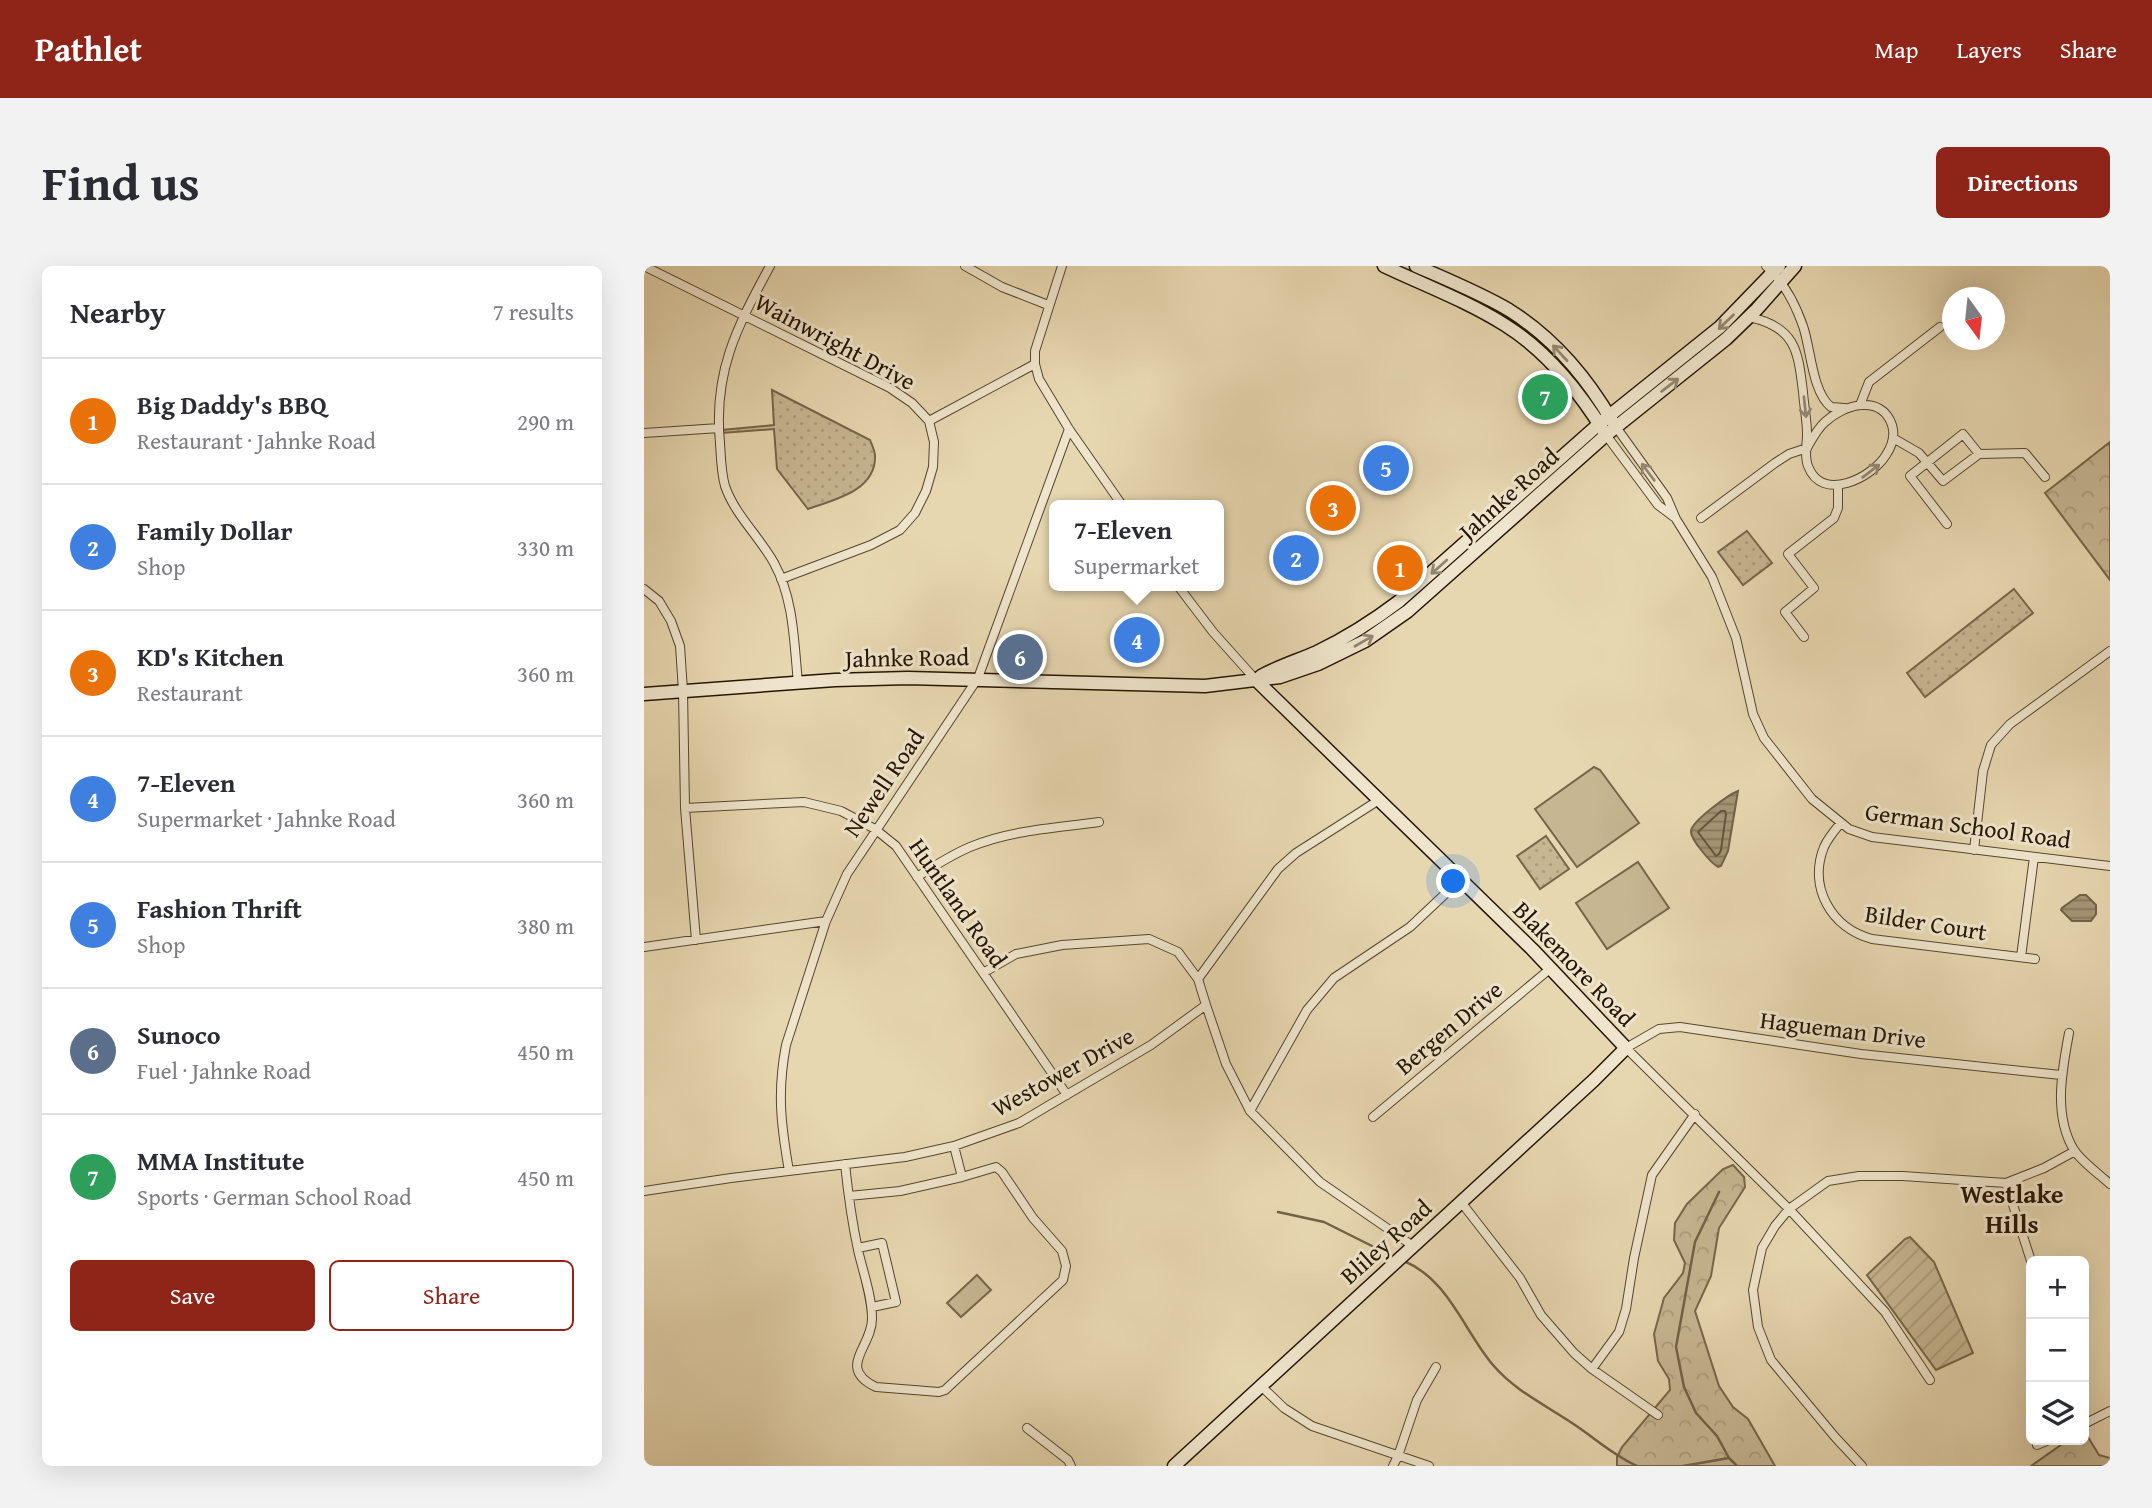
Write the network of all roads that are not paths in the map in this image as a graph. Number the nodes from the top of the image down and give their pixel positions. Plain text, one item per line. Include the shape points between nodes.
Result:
1 (644, 266) edge
2 (770, 266) edge
3 (965, 266) edge
4 (990, 266) edge
5 (1062, 266) edge
6 (1384, 266) edge
7 (1416, 266) edge
8 (1795, 266) edge
9 (1775, 272) edge
10 (984, 276) junction
11 (1048, 306) junction
12 (744, 315) junction
13 (1749, 317) junction
14 (1940, 327) dead end
15 (1805, 332) junction
16 (1800, 361) junction
17 (1035, 364) junction
18 (1860, 405) junction
19 (1847, 408) junction
20 (929, 421) junction
21 (1608, 425) junction
22 (719, 428) junction
23 (1069, 429) junction
24 (644, 433) edge
25 (1893, 438) junction
26 (1807, 448) junction
27 (1979, 454) junction
28 (1927, 461) junction
29 (2045, 477) dead end
30 (1838, 485) junction
31 (1119, 500) edge
32 (1701, 518) dead end
33 (1947, 524) dead end
34 (781, 579) junction
35 (644, 589) edge
36 (1182, 591) edge
37 (1804, 637) dead end
38 (2109, 652) edge
39 (978, 678) junction
40 (1255, 679) junction
41 (798, 683) junction
42 (683, 691) junction
43 (644, 694) edge
44 (1379, 800) junction
45 (685, 808) junction
46 (1099, 822) dead end
47 (1840, 824) junction
48 (875, 829) junction
49 (1974, 850) junction
50 (2034, 857) junction
51 (2110, 866) edge
52 (917, 877) junction
53 (1461, 879) junction
54 (826, 921) junction
55 (696, 940) junction
56 (644, 947) edge
57 (2021, 957) junction
58 (2035, 959) dead end
59 (1550, 968) junction
60 (983, 973) junction
61 (1198, 979) junction
62 (1206, 1004) junction
63 (2070, 1033) dead end
64 (1626, 1048) junction
65 (2061, 1075) junction
66 (1067, 1095) junction
67 (1250, 1111) junction
68 (1695, 1114) junction
69 (1373, 1116) dead end
70 (954, 1146) junction
71 (2075, 1152) junction
72 (845, 1164) junction
73 (789, 1171) junction
74 (962, 1177) junction
75 (2006, 1183) junction
76 (2110, 1184) edge
77 (644, 1191) edge
78 (849, 1196) junction
79 (1461, 1202) junction
80 (1789, 1209) junction
81 (1413, 1246) junction
82 (858, 1248) junction
83 (2029, 1256) edge
84 (872, 1307) junction
85 (1436, 1367) dead end
86 (1592, 1369) junction
87 (1930, 1380) dead end
88 (1260, 1385) junction
89 (2110, 1411) edge
90 (1658, 1415) dead end
91 (2089, 1421) edge
92 (1027, 1428) dead end
93 (1398, 1456) junction
94 (1071, 1466) edge
95 (1174, 1466) edge
96 (1393, 1466) edge
97 (1429, 1466) edge
98 (1862, 1466) edge

1 - 12 street, Wainwright Drive
2 - 12 street
3 - 10 street
4 - 10 street
5 - 11 street
6 - 21 street, German School Road via 1517,333
21 -> 7 street, German School Road via 1569,362 1531,326 1487,298
8 - 9 street, Jahnke Road
9 - 13 street, Jahnke Road
9 - 15 street
9 -> 21 street, Jahnke Road via 1704,342
10 - 11 street
11 - 17 street
12 - 20 street, Wainwright Drive via 890,388
12 - 22 street via 725,365
13 - 16 street via 1783,332
21 -> 13 street, Jahnke Road via 1710,354
14 - 18 street via 1870,382
15 - 16 street
15 - 19 street via 1823,399 1831,407
16 -> 26 street
17 - 20 street
17 - 23 street
18 - 19 street
18 - 25 street via 1885,414
19 - 26 street via 1824,423
20 - 34 street via 933,467 915,513 900,530
21 - 40 street, Jahnke Road via 1437,586 1387,626 1318,664 1280,677
21 - 47 street, German School Road via 1667,498 1722,599 1759,729 1804,790
22 - 24 street
22 - 34 street via 727,489
23 - 31 street
23 - 39 street, Newell Road
25 - 28 street
30 -> 25 street via 1874,470
26 - 30 street via 1813,474 1825,484
26 - 32 street via 1775,463
27 - 28 street via 1943,481
27 - 28 street via 1963,434
27 - 29 street via 2025,453
28 - 33 street via 1910,476
30 - 37 street via 1834,519 1788,554 1814,588 1785,612
34 - 41 street via 790,608
35 - 42 street via 659,601 671,621 680,646
36 - 40 street, Blakemore Road
38 - 49 street via 2010,724 1991,745 1983,771
39 - 40 street, Jahnke Road via 1181,686
39 - 41 street, Jahnke Road
39 - 48 street, Newell Road
40 - 44 street, Blakemore Road
41 - 42 street, Jahnke Road
42 - 43 street, Jahnke Road
42 - 45 street
44 - 53 street, Blakemore Road
44 - 61 street via 1278,869
45 - 48 street, Huntland Road via 804,802 841,811
45 - 55 street
46 - 52 street via 989,840
47 - 49 street, German School Road via 1872,837
47 - 57 street, Bilder Court via 1824,848 1819,874 1826,904 1847,928 1872,939
48 - 52 street, Huntland Road via 896,846
48 - 54 street, Newell Road via 847,874
49 - 50 street, German School Road
50 - 51 street, German School Road
50 - 57 street
52 - 60 street, Huntland Road
53 - 59 street, Blakemore Road
53 - 67 street via 1410,927 1334,978 1307,1010
54 - 55 street
54 - 73 street, Newell Road via 783,1060 781,1124
55 - 56 street
57 - 58 street, Bilder Court
59 - 64 street, Blakemore Road
59 - 69 street, Bergen Drive
60 - 61 street via 1016,954 1062,944 1149,939 1178,952
60 - 66 street, Huntland Road
61 - 62 street
62 - 66 street, Westower Drive via 1151,1045
62 - 67 street via 1226,1064
63 - 65 street
64 - 65 street, Hagueman Drive via 1659,1029 1680,1027 1861,1054
64 - 68 street, Blakemore Road
64 - 79 street, Bliley Road
65 - 71 street via 2062,1116
66 - 70 street, Westower Drive via 1019,1123
67 - 81 street via 1320,1182
68 - 80 street, Blakemore Road
68 - 86 street via 1652,1175 1619,1332
70 - 72 street, Westower Drive
70 - 74 street
71 - 75 street
71 - 76 street
72 - 73 street, Westower Drive
72 - 78 street
73 - 77 street, Westower Drive
74 - 78 street via 900,1191
74 - 84 street via 996,1167 1002,1172 1062,1251 1063,1280 939,1392 876,1387 859,1373 856,1361 872,1327
75 - 80 street via 1859,1175 1828,1181
75 - 83 street
78 - 82 street
79 - 81 street, Bliley Road
79 - 86 street via 1520,1278 1541,1315
80 - 87 street, Blakemore Road via 1885,1312
80 - 98 street via 1762,1248 1753,1290 1758,1327 1771,1360
81 - 88 street, Bliley Road
82 - 84 street
82 - 84 street via 882,1243 896,1302
85 - 93 street via 1417,1400
86 - 90 street
88 - 93 street via 1311,1426
88 - 95 street, Bliley Road
89 - 91 street
92 - 94 street
93 - 96 street
93 - 97 street

